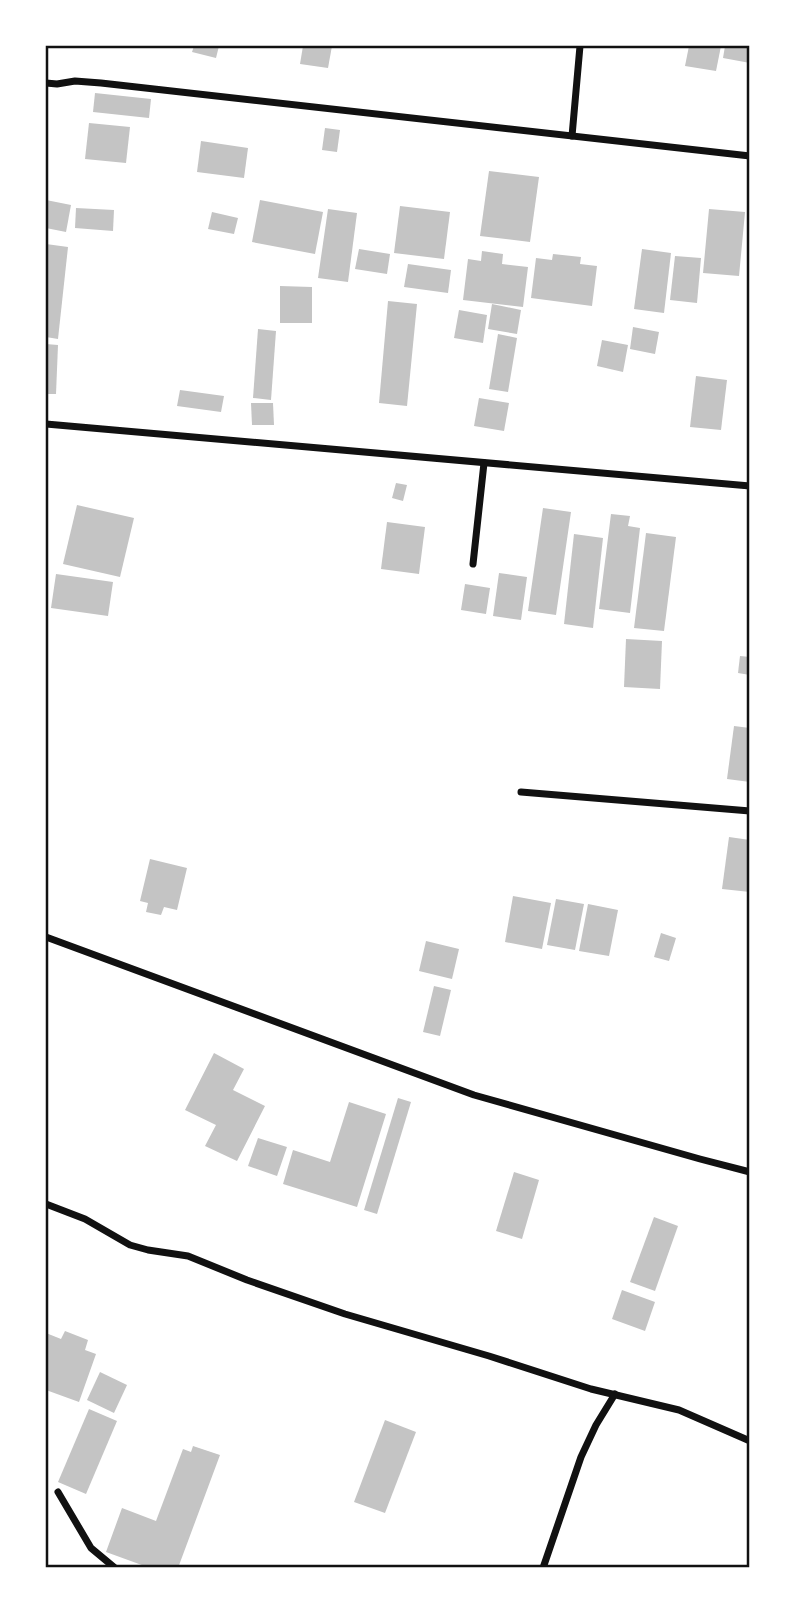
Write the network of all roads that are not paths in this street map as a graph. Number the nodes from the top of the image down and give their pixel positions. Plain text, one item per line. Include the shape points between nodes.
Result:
1 (580, 46) edge
2 (46, 82) edge
3 (572, 136) junction
4 (750, 156) edge
5 (46, 424) edge
6 (484, 463) junction
7 (750, 486) edge
8 (473, 564) dead end
9 (521, 792) dead end
10 (750, 811) edge
11 (46, 937) edge
12 (750, 1171) edge
13 (46, 1204) edge
14 (615, 1394) junction
15 (750, 1441) edge
16 (58, 1492) dead end
17 (115, 1567) edge
18 (543, 1567) edge

1 - 3 street
2 - 3 street via 115,85
3 - 4 street
5 - 6 street
6 - 7 street
6 - 8 street
9 - 10 street
11 - 12 street via 474,1095
13 - 14 street via 85,1219 130,1245 188,1256 345,1314
14 - 15 street via 680,1410
14 - 18 street via 581,1457
16 - 17 street via 92,1548

